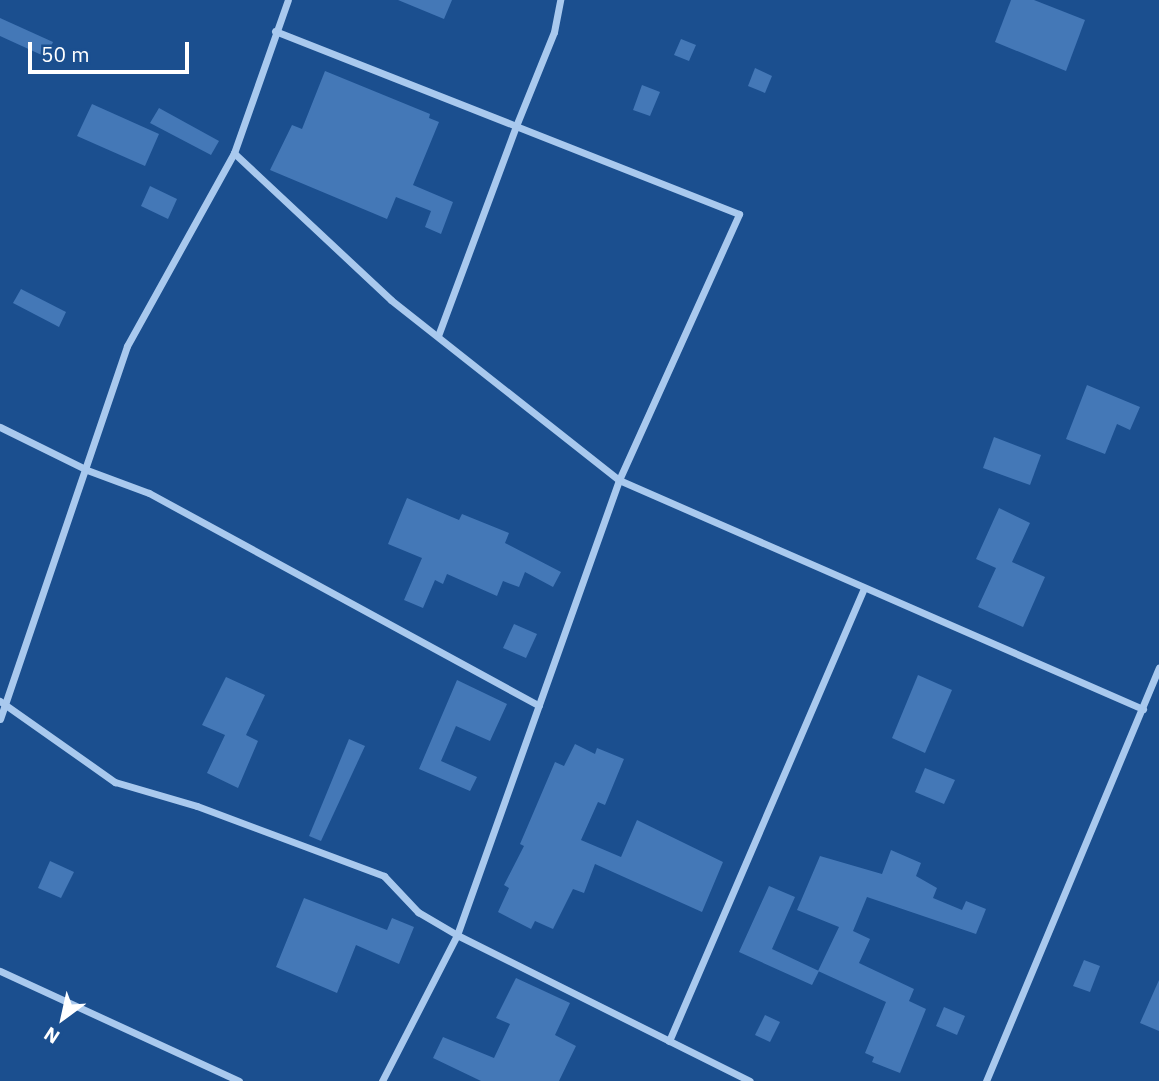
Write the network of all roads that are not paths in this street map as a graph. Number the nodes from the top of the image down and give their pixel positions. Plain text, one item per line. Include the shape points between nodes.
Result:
1 (288, 0) edge
2 (560, 0) edge
3 (275, 31) junction
4 (516, 126) junction
5 (234, 153) junction
6 (438, 336) junction
7 (0, 427) edge
8 (87, 470) junction
9 (619, 480) junction
10 (864, 588) junction
11 (1159, 668) edge
12 (3, 704) edge
13 (539, 706) junction
14 (1143, 709) junction
15 (0, 719) edge
16 (457, 935) junction
17 (0, 971) edge
18 (668, 1041) junction
19 (239, 1081) edge
20 (382, 1081) edge
21 (750, 1081) edge
22 (986, 1081) edge

1 - 3 street
2 - 4 street via 554,32
3 - 4 street
3 - 5 street
4 - 6 street
4 - 9 street via 739,214
5 - 6 street via 391,300
5 - 8 street via 128,346
6 - 9 street
7 - 8 street
8 - 12 street
8 - 13 street via 149,493
9 - 10 street
9 - 13 street
10 - 14 street
10 - 18 street
11 - 14 street
12 - 15 street
12 - 16 street via 115,782 197,806 384,876 418,912
13 - 16 street
14 - 22 street
16 - 18 street
16 - 20 street
17 - 19 street
18 - 21 street

